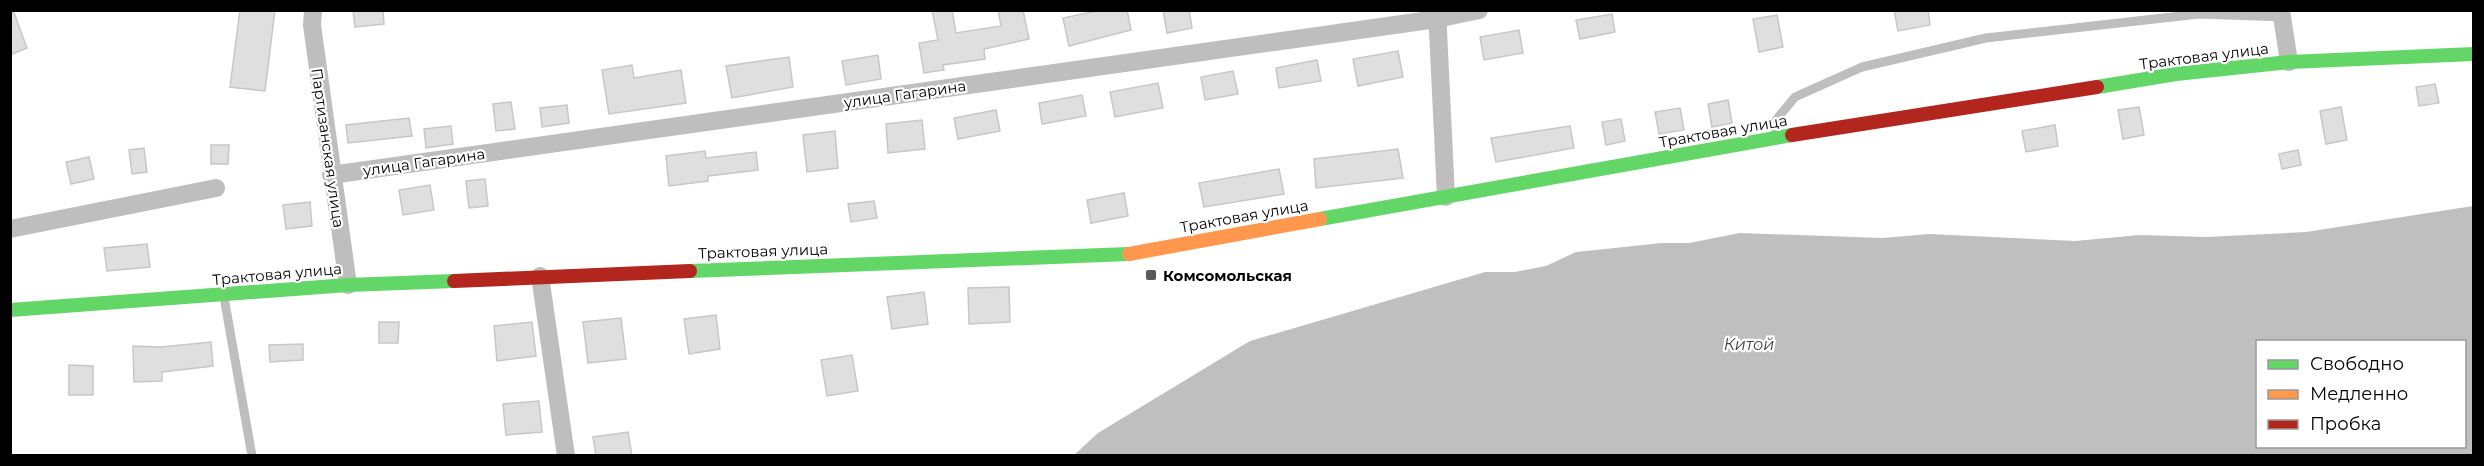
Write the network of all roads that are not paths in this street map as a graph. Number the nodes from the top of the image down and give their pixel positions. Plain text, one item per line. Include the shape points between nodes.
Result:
1 (313, 10) edge
2 (1479, 10) edge
3 (2284, 13) edge
4 (1437, 15) edge
5 (2474, 54) edge
6 (2289, 62) junction
7 (1775, 138) junction
8 (331, 175) junction
9 (216, 188) dead end
10 (1446, 197) junction
11 (10, 229) edge
12 (540, 276) junction
13 (348, 285) junction
14 (224, 295) junction
15 (10, 310) edge
16 (252, 456) edge
17 (566, 456) edge

1 - 8 street, Партизанская улица
2 - 4 street, улица Гагарина
3 - 6 street
3 - 7 lane via 2199,14 1986,38 1862,67 1795,98 1776,120
4 - 8 street, улица Гагарина
4 - 10 street
5 - 6 street, Трактовая улица
6 - 7 street, Трактовая улица via 2176,74
7 - 10 street, Трактовая улица
8 - 13 street, Партизанская улица
9 - 11 street
10 - 12 street, Трактовая улица via 1126,254
12 - 13 street, Трактовая улица
12 - 17 street
13 - 14 street, Трактовая улица
14 - 15 street, Трактовая улица
14 - 16 lane

